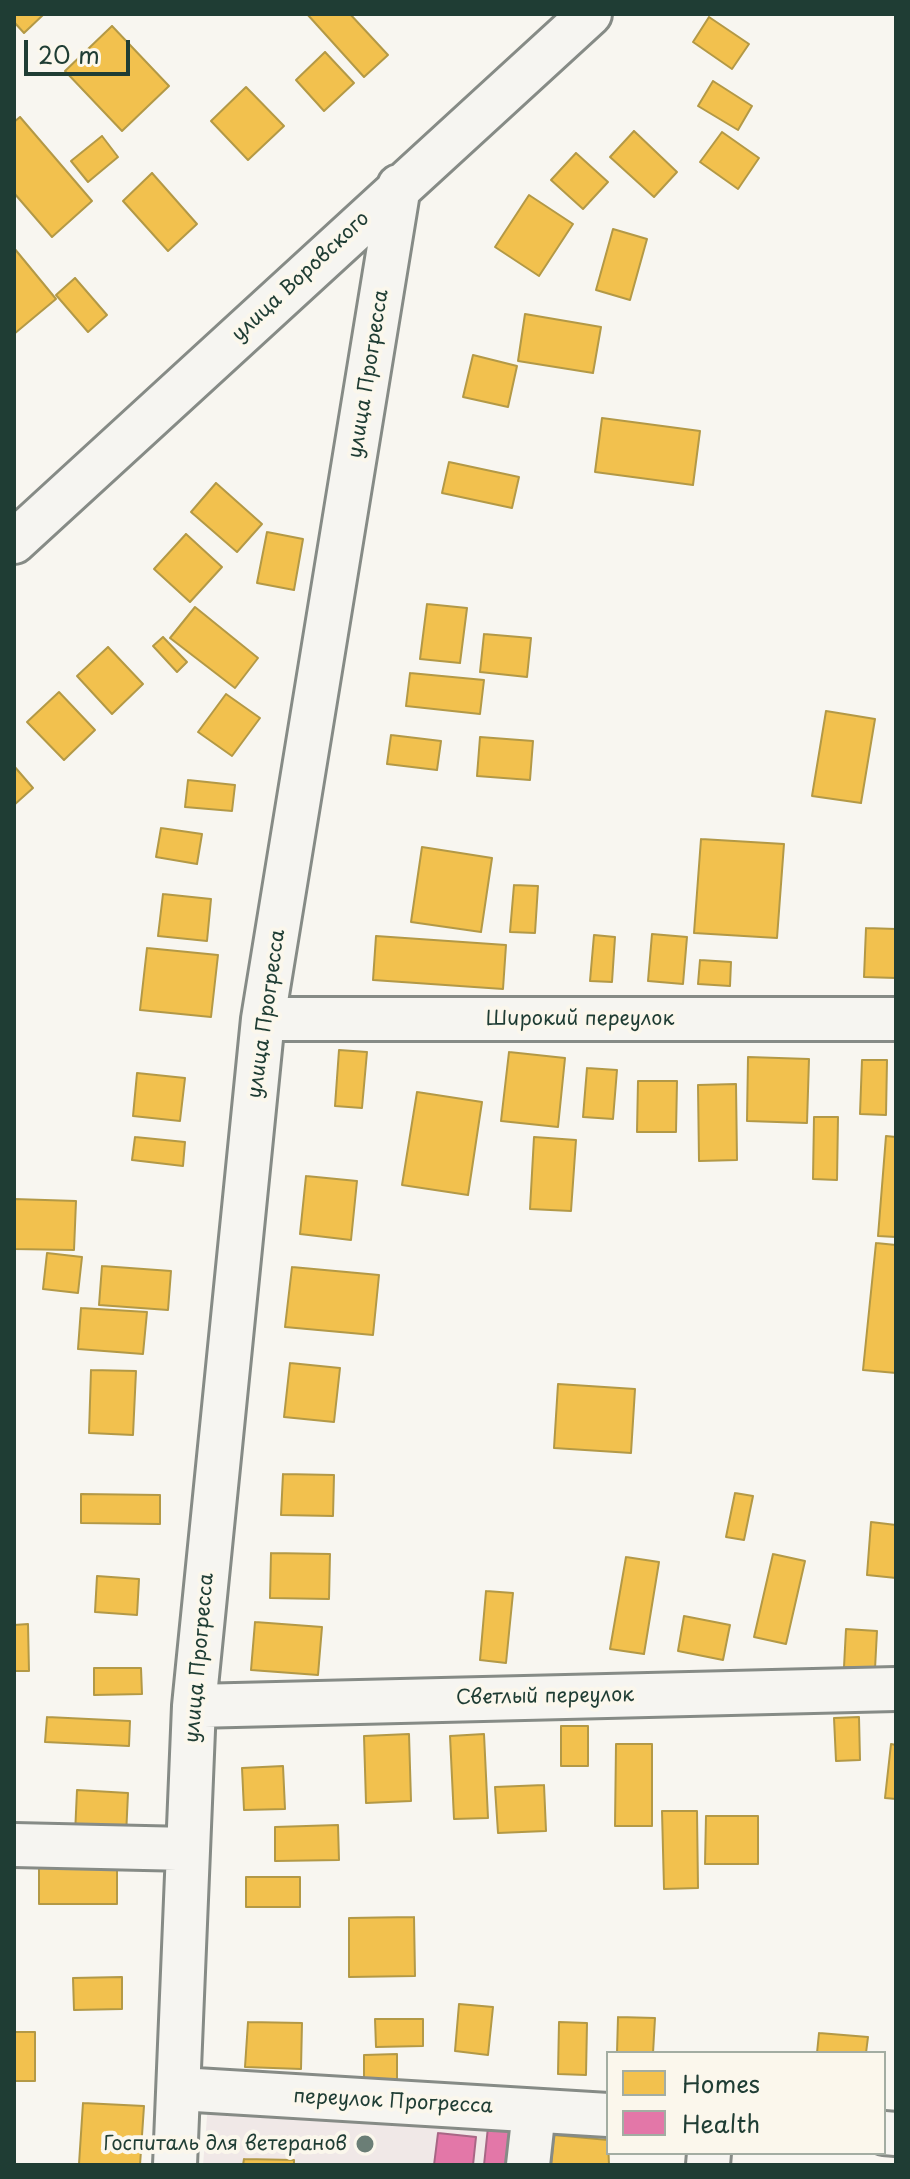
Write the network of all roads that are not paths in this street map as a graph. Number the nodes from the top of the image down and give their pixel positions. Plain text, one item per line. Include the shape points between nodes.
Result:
1 (590, 14) edge
2 (399, 186) junction
3 (14, 542) edge
4 (263, 1019) junction
5 (896, 1019) edge
6 (896, 1689) edge
7 (194, 1706) junction
8 (14, 1845) edge
9 (188, 1849) junction
10 (179, 2089) junction
11 (534, 2111) junction
12 (606, 2115) edge
13 (175, 2165) edge
14 (528, 2165) edge

1 - 2 street, улица Воровского
2 - 3 street, улица Воровского
2 - 4 street, улица Прогресса
4 - 5 street, Широкий переулок
4 - 7 street, улица Прогресса
6 - 7 street, Светлый переулок
7 - 9 street, улица Прогресса
8 - 9 street
9 - 10 street, улица Прогресса
10 - 11 street, переулок Прогресса
10 - 13 street, улица Прогресса
11 - 12 street, переулок Прогресса
11 - 14 street

